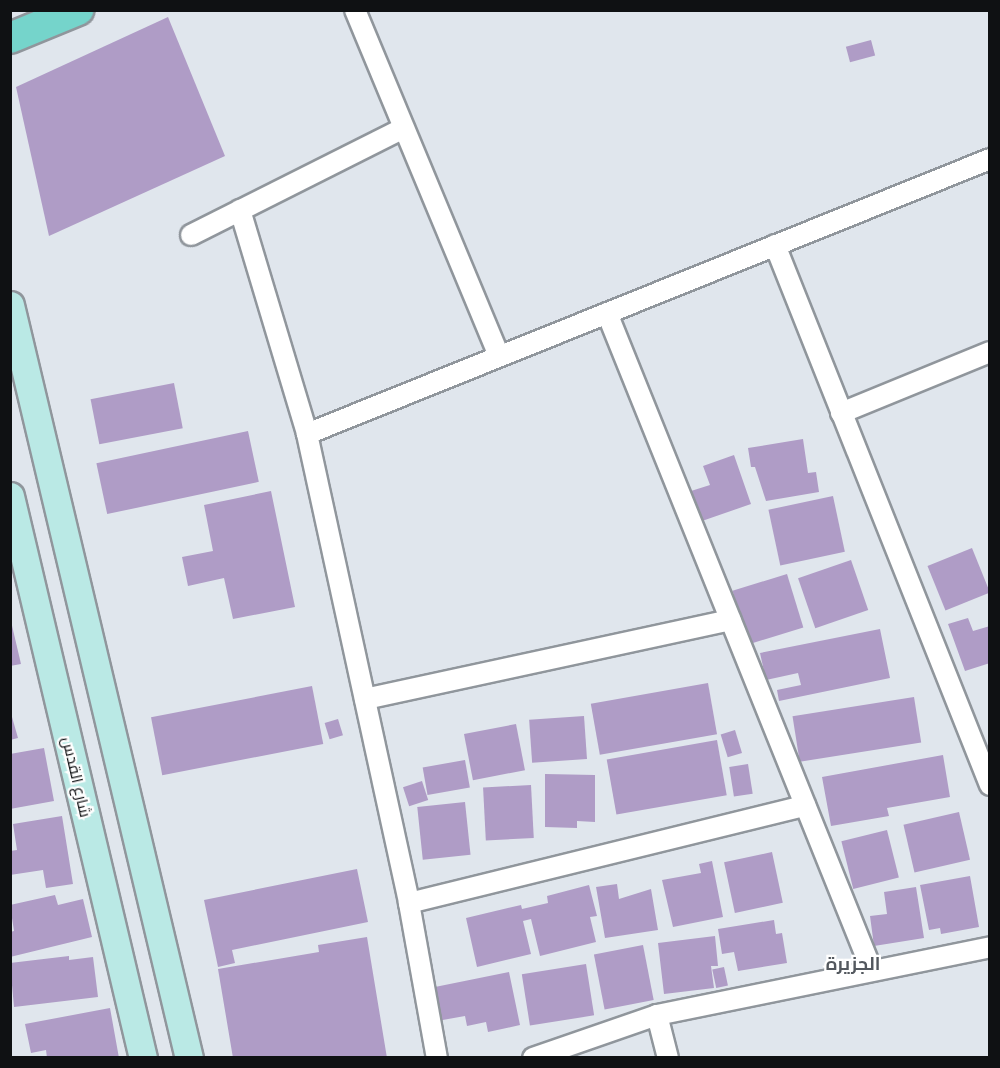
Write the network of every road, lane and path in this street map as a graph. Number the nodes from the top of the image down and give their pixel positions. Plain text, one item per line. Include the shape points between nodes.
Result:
1 (78, 10) edge
2 (355, 10) edge
3 (10, 38) edge
4 (404, 128) junction
5 (990, 159) edge
6 (240, 210) junction
7 (191, 235) dead end
8 (775, 245) junction
9 (10, 305) edge
10 (607, 313) junction
11 (990, 352) edge
12 (499, 356) junction
13 (841, 413) junction
14 (307, 434) junction
15 (10, 496) edge
16 (731, 621) junction
17 (365, 699) junction
18 (990, 785) edge
19 (805, 806) junction
20 (409, 903) junction
21 (990, 947) edge
22 (872, 971) junction
23 (657, 1015) junction
24 (143, 1058) edge
25 (189, 1058) edge
26 (437, 1058) edge
27 (533, 1058) edge
28 (668, 1058) edge

1 - 3 main road
2 - 4 street
4 - 6 street
4 - 12 street
5 - 8 street
6 - 7 street
6 - 14 street
8 - 10 street
8 - 13 street
9 - 25 main road
10 - 12 street
10 - 16 street
11 - 13 street
12 - 14 street
13 - 18 street
14 - 17 street
15 - 24 main road, شارع القدس
16 - 17 street
16 - 19 street
17 - 20 street
19 - 20 street
19 - 22 street
20 - 26 street
21 - 22 street
22 - 23 street
23 - 27 street
23 - 28 street

